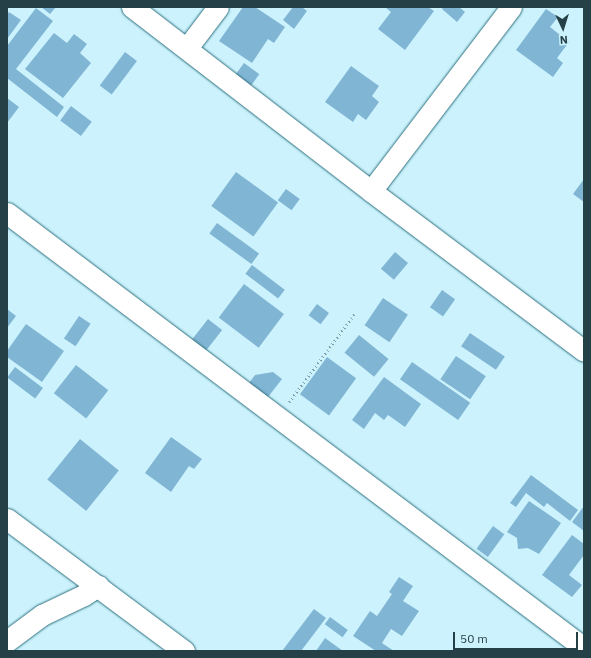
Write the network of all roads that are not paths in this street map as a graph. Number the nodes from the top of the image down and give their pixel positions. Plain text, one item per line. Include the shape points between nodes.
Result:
1 (132, 7) edge
2 (218, 7) edge
3 (511, 7) edge
4 (187, 48) junction
5 (371, 191) junction
6 (7, 213) edge
7 (584, 351) edge
8 (9, 519) edge
9 (98, 586) junction
10 (7, 641) edge
11 (584, 648) edge
12 (184, 651) edge

1 - 4 street
2 - 4 street
3 - 5 street
4 - 5 street
5 - 7 street
6 - 11 street
8 - 9 street
9 - 10 street via 42,615
9 - 12 street

